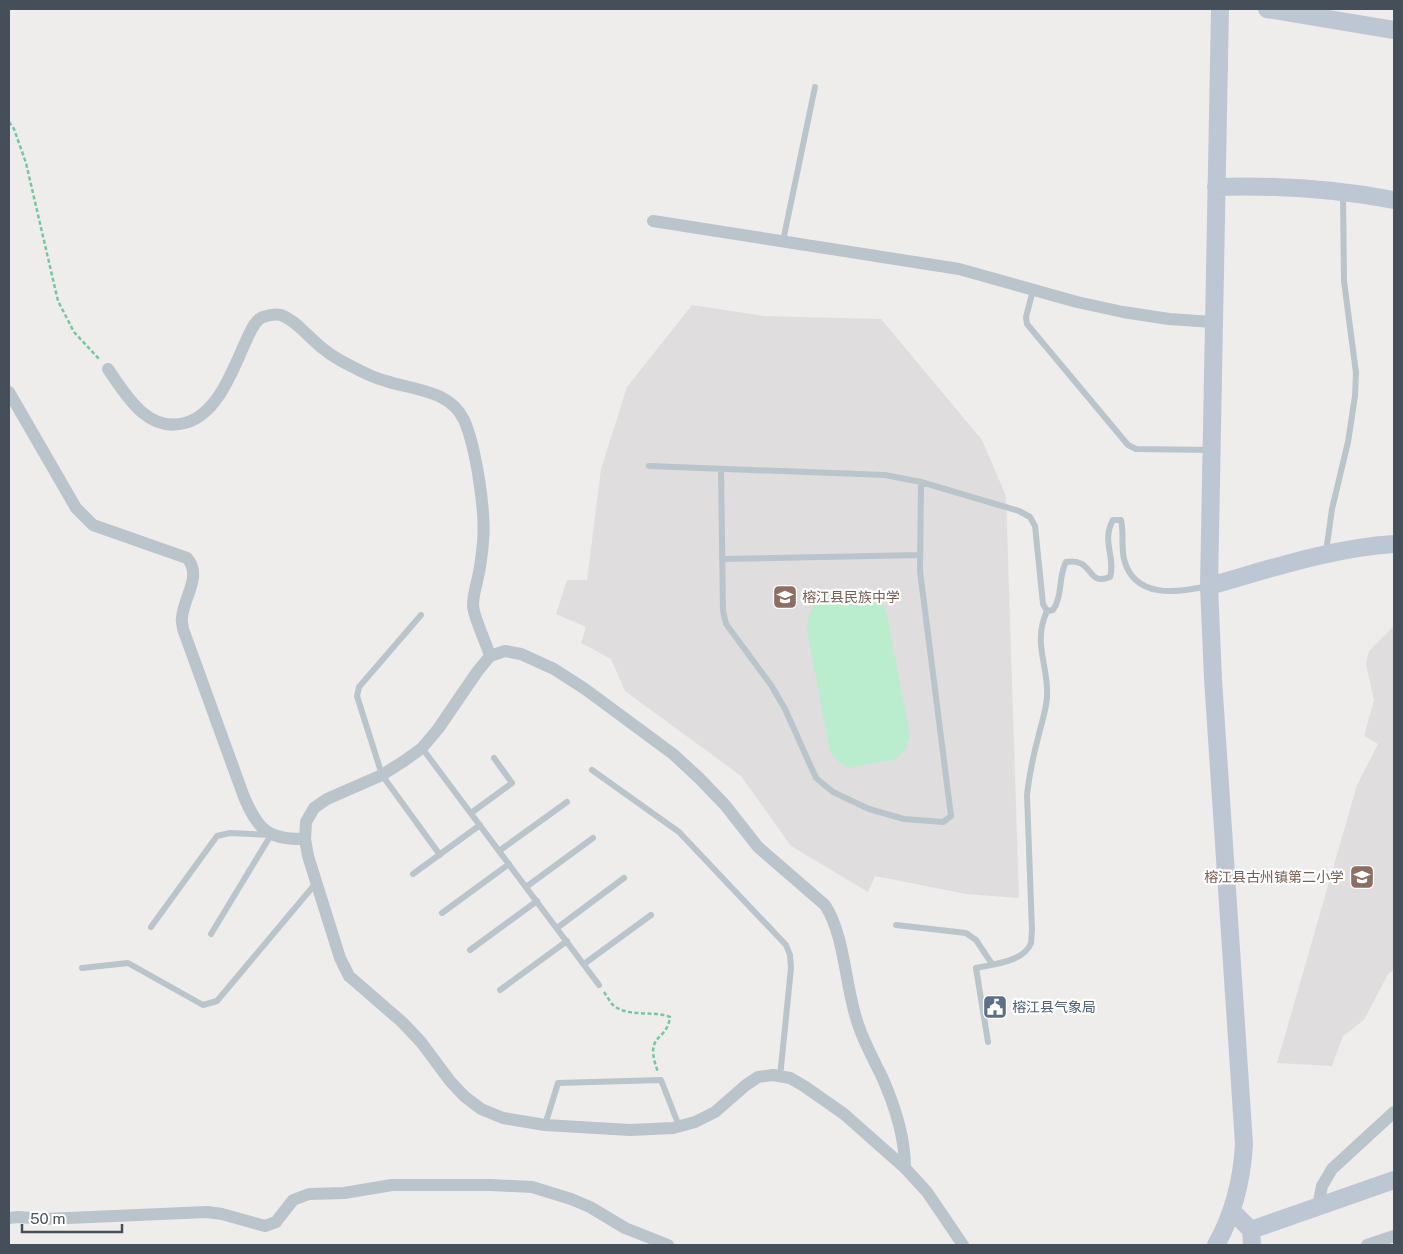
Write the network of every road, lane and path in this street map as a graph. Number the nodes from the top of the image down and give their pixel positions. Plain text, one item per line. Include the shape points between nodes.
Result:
1 (1220, 9) edge
2 (1267, 9) edge
3 (1394, 30) edge
4 (814, 87) dead end
5 (9, 122) edge
6 (1216, 187) junction
7 (1344, 192) junction
8 (1394, 200) edge
9 (654, 221) dead end
10 (783, 241) junction
11 (1033, 290) junction
12 (1213, 322) junction
13 (108, 369) joint
14 (9, 392) edge
15 (1211, 450) junction
16 (649, 466) dead end
17 (721, 469) junction
18 (921, 482) junction
19 (1394, 544) edge
20 (1326, 554) junction
21 (919, 555) junction
22 (722, 559) junction
23 (1209, 586) junction
24 (1047, 611) junction
25 (421, 615) dead end
26 (490, 656) junction
27 (422, 748) junction
28 (494, 758) dead end
29 (592, 770) dead end
30 (382, 774) junction
31 (567, 802) dead end
32 (471, 813) junction
33 (480, 825) junction
34 (272, 835) junction
35 (594, 838) dead end
36 (305, 840) junction
37 (500, 851) junction
38 (440, 855) junction
39 (509, 864) junction
40 (413, 874) dead end
41 (624, 878) dead end
42 (316, 883) junction
43 (526, 887) junction
44 (537, 901) junction
45 (442, 913) dead end
46 (651, 915) dead end
47 (896, 925) dead end
48 (150, 927) dead end
49 (557, 928) junction
50 (211, 934) dead end
51 (567, 941) junction
52 (470, 950) dead end
53 (584, 964) junction
54 (992, 964) junction
55 (82, 968) dead end
56 (599, 985) joint
57 (500, 990) dead end
58 (988, 1042) dead end
59 (780, 1077) junction
60 (661, 1080) junction
61 (1394, 1112) edge
62 (545, 1125) junction
63 (679, 1126) junction
64 (905, 1168) junction
65 (1394, 1180) edge
66 (1318, 1206) junction
67 (1232, 1211) junction
68 (9, 1218) edge
69 (1394, 1236) edge
70 (1252, 1237) edge
71 (668, 1245) edge
72 (963, 1245) edge
73 (1216, 1245) edge
74 (1367, 1245) edge

1 - 6 main road
2 - 3 main road
4 - 10 lane
5 - 13 path via 26,163 58,302 74,332
6 - 7 main road via 1275,186
6 - 12 main road
7 - 8 main road
7 - 20 lane via 1344,281 1356,373 1355,396
9 - 10 street
10 - 11 street via 959,269
11 - 12 street via 1123,312
11 - 15 lane via 1027,324 1128,445 1136,449
12 - 15 main road
13 - 26 street via 129,399 146,416 169,425 190,422 202,415 220,393 260,318 282,315 338,360 385,381 438,394 452,404 463,418 477,470 484,540 473,608
14 - 34 street via 76,508 93,525 187,558 193,564 194,574 182,617 183,629 244,797 257,823
15 - 23 main road
16 - 17 lane
17 - 18 lane via 858,473
17 - 22 lane
18 - 21 lane
18 - 24 lane via 1030,517 1035,526 1043,604
19 - 20 main road
20 - 23 main road
21 - 22 lane
21 - 22 lane via 951,816 943,822 904,819 869,809 833,792 816,778 771,685 726,624
23 - 24 lane via 1167,592 1147,588 1133,577 1124,560 1121,520 1113,520 1107,543 1113,569 1110,577 1096,578 1083,563 1075,560 1066,562 1058,603 1053,610
23 - 67 main road via 1243,1120 1243,1167
24 - 54 lane via 1040,638 1047,695 1027,795 1031,943 1024,954
25 - 30 lane via 358,687 357,696
26 - 27 street
26 - 64 street via 505,651 521,654 546,666 644,731 699,778 758,847 825,904 836,930 856,1021 894,1107 903,1138
27 - 30 street
27 - 32 lane
28 - 32 lane via 512,783
29 - 59 lane via 680,832 786,945 791,968
30 - 36 street via 314,808 306,822
30 - 38 lane
31 - 37 lane
32 - 33 lane
33 - 37 lane
33 - 38 lane
34 - 36 street
34 - 48 lane via 230,833 217,836
34 - 50 lane
35 - 43 lane
36 - 42 street
37 - 39 lane
38 - 40 lane
39 - 43 lane
39 - 45 lane
41 - 49 lane
42 - 55 lane via 217,1001 203,1006 128,963
42 - 62 street via 349,976 402,1022 450,1081 481,1109 503,1118
43 - 44 lane
44 - 49 lane
44 - 52 lane
46 - 53 lane
47 - 54 lane via 966,933 976,940
49 - 51 lane
51 - 53 lane
51 - 57 lane
53 - 56 lane
54 - 58 lane via 976,968
56 - 60 path via 613,1006 628,1012 670,1017 670,1024 652,1049
59 - 63 street via 758,1078 715,1112
59 - 64 street via 790,1078 804,1086 844,1114
60 - 62 lane via 558,1084
60 - 63 lane
61 - 66 street via 1332,1169 1322,1186
62 - 63 street via 630,1130
64 - 72 street via 927,1192
65 - 66 main road
66 - 70 main road
67 - 70 main road
67 - 73 main road
68 - 71 street via 207,1212 265,1226 276,1222 293,1200 309,1194 344,1193 392,1185 491,1185 532,1187 571,1199 625,1228
69 - 74 street

